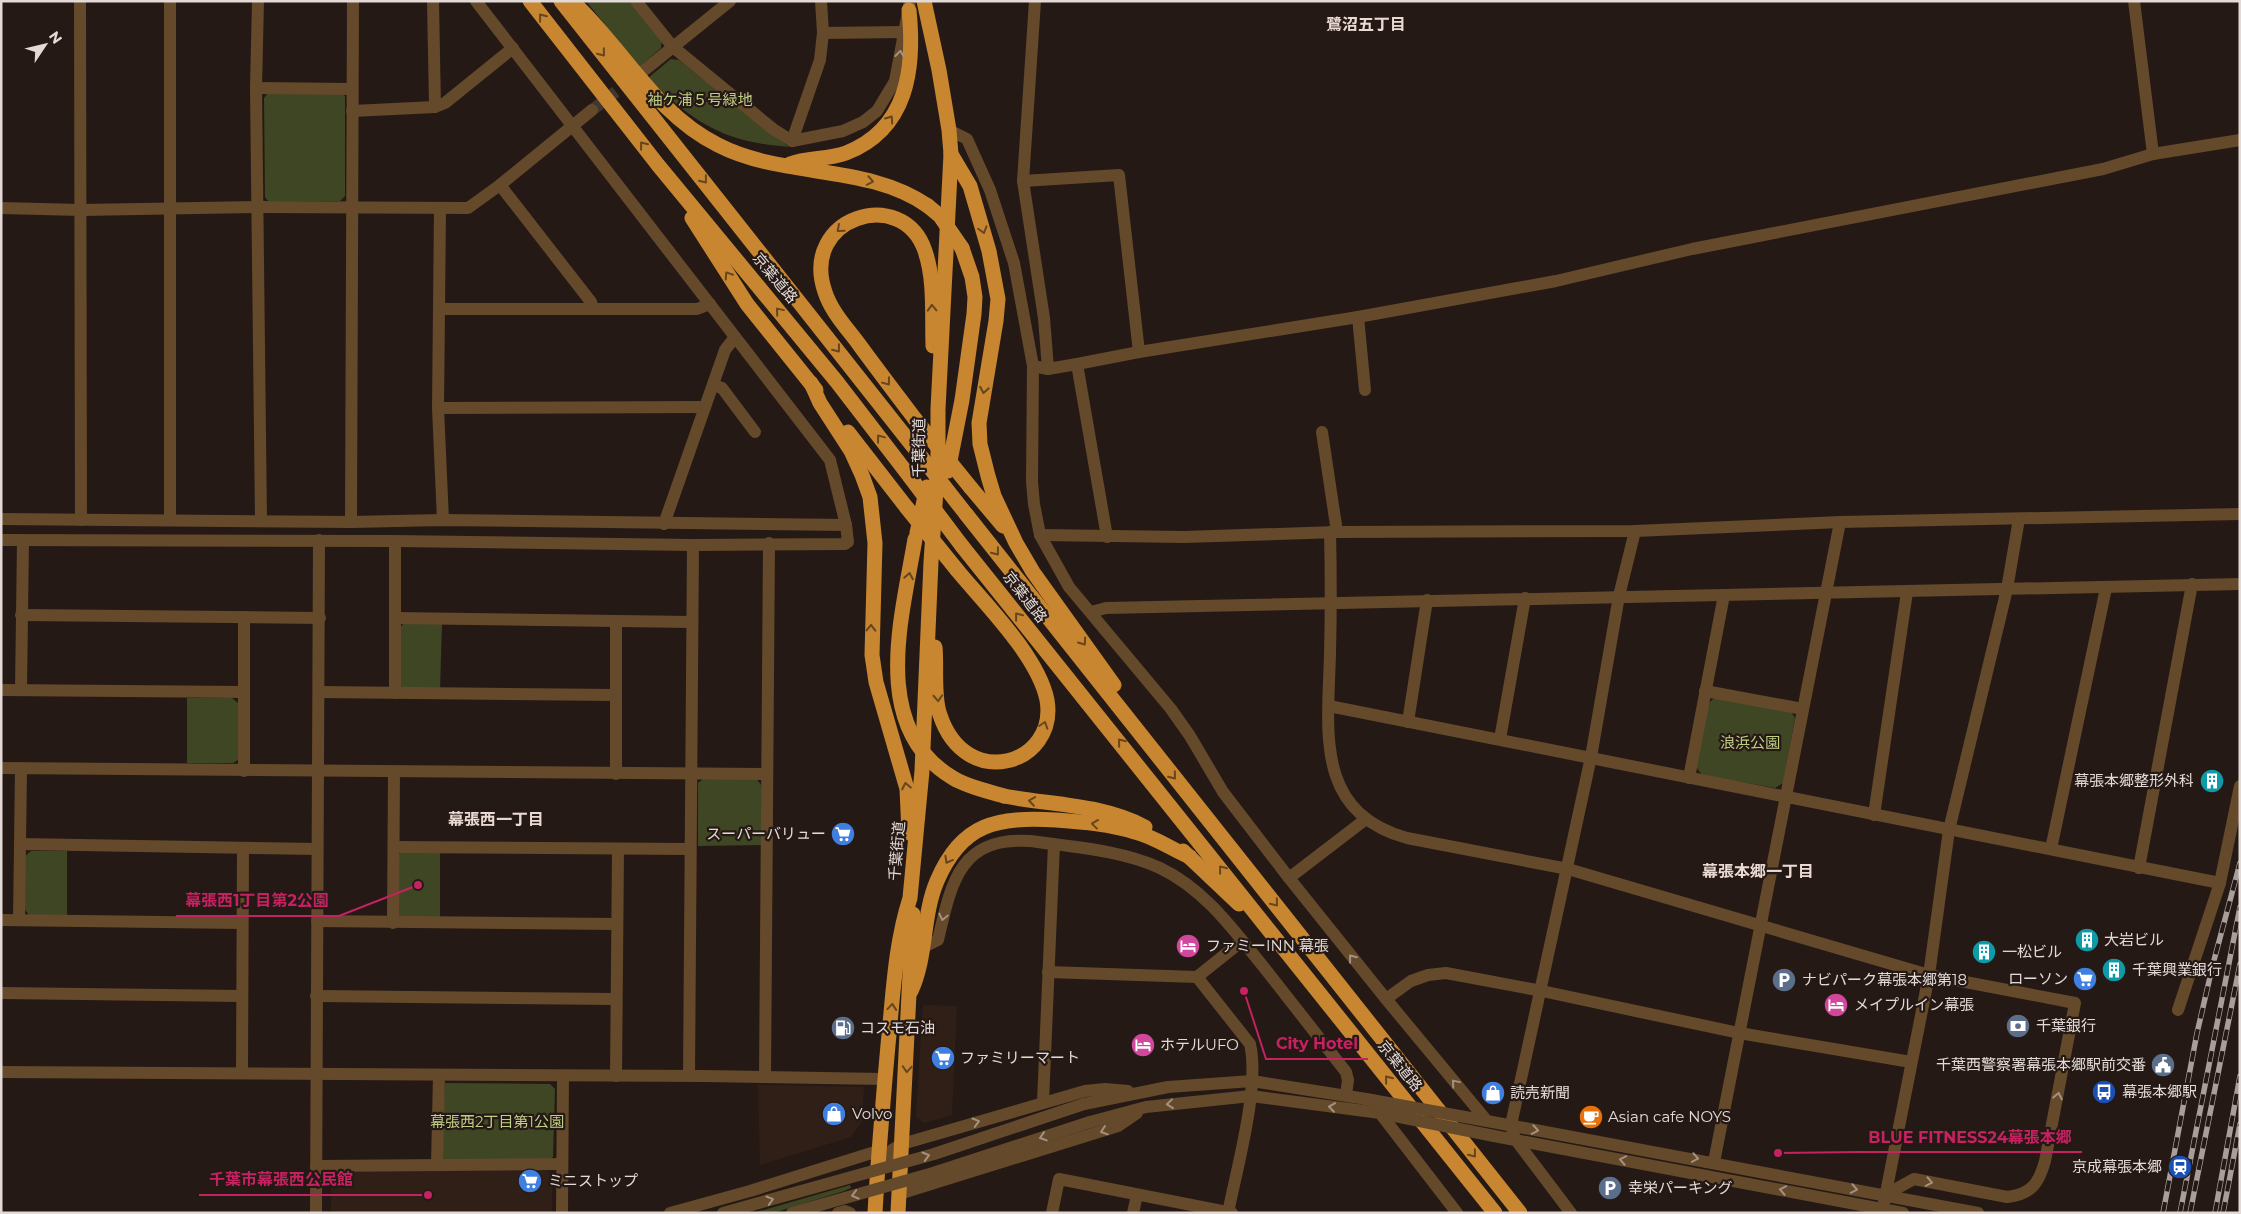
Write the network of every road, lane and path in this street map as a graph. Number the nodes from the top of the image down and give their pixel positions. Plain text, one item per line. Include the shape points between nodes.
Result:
1 (80, 1) edge
2 (170, 1) edge
3 (258, 1) edge
4 (352, 1) edge
5 (433, 1) edge
6 (476, 1) edge
7 (530, 1) edge
8 (561, 1) edge
9 (572, 1) edge
10 (636, 1) edge
11 (730, 1) edge
12 (821, 1) edge
13 (924, 1) edge
14 (1035, 1) edge
15 (2134, 1) edge
16 (910, 6) edge
17 (904, 32) junction
18 (822, 33) junction
19 (673, 47) junction
20 (513, 48) junction
21 (642, 72) tunnel mouth
22 (256, 88) junction
23 (352, 89) junction
24 (435, 106) junction
25 (592, 110) tunnel mouth
26 (352, 111) junction
27 (573, 126) junction
28 (949, 130) junction
29 (2240, 140) edge
30 (792, 141) junction
31 (950, 154) junction
32 (2153, 154) junction
33 (658, 164) junction
34 (786, 166) junction
35 (1023, 181) junction
36 (500, 185) junction
37 (993, 200) junction
38 (976, 205) junction
39 (259, 207) junction
40 (1, 208) edge
41 (351, 208) junction
42 (440, 208) junction
43 (81, 210) junction
44 (170, 210) junction
45 (710, 304) junction
46 (440, 309) junction
47 (593, 309) junction
48 (1358, 317) junction
49 (736, 337) junction
50 (1139, 352) junction
51 (1076, 364) junction
52 (1033, 366) junction
53 (1048, 369) junction
54 (811, 384) junction
55 (712, 386) junction
56 (1366, 390) dead end
57 (705, 407) junction
58 (438, 408) junction
59 (938, 409) junction
60 (755, 432) dead end
61 (1322, 432) dead end
62 (938, 462) junction
63 (2240, 514) edge
64 (2019, 518) junction
65 (1, 519) edge
66 (81, 520) junction
67 (170, 520) junction
68 (442, 520) junction
69 (261, 521) junction
70 (351, 522) junction
71 (1840, 522) junction
72 (664, 524) junction
73 (846, 525) junction
74 (1634, 531) junction
75 (1334, 532) junction
76 (1040, 535) junction
77 (1107, 536) junction
78 (1, 540) edge
79 (23, 540) junction
80 (320, 540) junction
81 (395, 541) junction
82 (769, 543) junction
83 (1016, 543) junction
84 (693, 545) junction
85 (930, 562) junction
86 (2192, 584) junction
87 (2240, 584) edge
88 (2106, 588) junction
89 (2007, 589) junction
90 (1907, 592) junction
91 (1825, 594) junction
92 (1724, 595) junction
93 (1619, 596) junction
94 (1525, 598) junction
95 (1427, 600) junction
96 (1332, 602) junction
97 (1090, 612) junction
98 (21, 615) junction
99 (244, 617) junction
100 (320, 618) junction
101 (395, 618) junction
102 (616, 621) junction
103 (692, 622) junction
104 (1, 690) edge
105 (21, 690) junction
106 (1705, 690) junction
107 (243, 692) junction
108 (319, 692) junction
109 (395, 693) junction
110 (616, 695) junction
111 (1329, 706) junction
112 (1803, 709) junction
113 (1408, 722) junction
114 (1500, 739) junction
115 (1158, 756) junction
116 (1591, 757) junction
117 (1, 768) edge
118 (21, 768) junction
119 (244, 771) junction
120 (318, 771) junction
121 (394, 772) junction
122 (616, 774) junction
123 (691, 774) junction
124 (767, 774) junction
125 (1689, 778) junction
126 (2240, 786) edge
127 (1786, 796) junction
128 (1874, 815) junction
129 (1366, 818) junction
130 (1949, 830) junction
131 (20, 844) junction
132 (1054, 844) junction
133 (394, 847) junction
134 (243, 848) junction
135 (317, 849) junction
136 (690, 849) junction
137 (2051, 849) junction
138 (618, 850) junction
139 (915, 850) junction
140 (1190, 857) junction
141 (2139, 868) junction
142 (1568, 869) junction
143 (1289, 878) junction
144 (2220, 884) junction
145 (910, 898) junction
146 (1, 920) edge
147 (19, 920) junction
148 (317, 921) junction
149 (242, 923) junction
150 (393, 923) junction
151 (617, 924) junction
152 (1761, 924) junction
153 (1242, 941) junction
154 (1281, 944) junction
155 (922, 948) junction
156 (1048, 972) junction
157 (1930, 975) junction
158 (1197, 977) junction
159 (911, 991) junction
160 (1542, 991) junction
161 (1, 993) edge
162 (242, 996) junction
163 (316, 996) junction
164 (616, 999) junction
165 (1386, 1000) junction
166 (2178, 1010) dead end
167 (1739, 1033) junction
168 (1911, 1062) junction
169 (1, 1072) edge
170 (242, 1073) junction
171 (316, 1074) junction
172 (439, 1075) junction
173 (563, 1076) junction
174 (616, 1076) junction
175 (688, 1076) junction
176 (765, 1077) junction
177 (885, 1079) junction
178 (1252, 1081) junction
179 (1136, 1092) junction
180 (1251, 1096) junction
181 (1346, 1096) junction
182 (1043, 1102) junction
183 (1146, 1107) junction
184 (1380, 1113) junction
185 (1487, 1120) junction
186 (1511, 1125) junction
187 (1515, 1139) junction
188 (902, 1144) junction
189 (878, 1151) junction
190 (1714, 1162) junction
191 (562, 1164) junction
192 (437, 1165) junction
193 (316, 1166) junction
194 (877, 1176) junction
195 (899, 1194) junction
196 (1137, 1195) junction
197 (1885, 1195) junction
198 (1884, 1211) edge
199 (1229, 1212) edge
200 (316, 1213) edge
201 (562, 1213) edge
202 (670, 1213) edge
203 (723, 1213) edge
204 (792, 1213) edge
205 (838, 1213) edge
206 (850, 1213) edge
207 (875, 1213) edge
208 (898, 1213) edge
209 (1052, 1213) edge
210 (1133, 1213) edge
211 (1457, 1213) edge
212 (1495, 1213) edge
213 (1520, 1213) edge
214 (1571, 1213) edge
215 (1904, 1213) edge
216 (1978, 1213) edge

1 - 43 street
2 - 44 street
3 - 22 street
4 - 23 street
5 - 24 street
6 - 20 street
33 -> 7 highway, 京葉道路
8 -> 115 highway, 京葉道路, bridge
9 - 34 highway via 651,92 696,132 718,146 761,162
10 - 19 street
11 - 19 street
12 - 18 street
13 - 28 highway, 千葉街道
14 - 35 street
15 - 32 street
16 - 17 street
34 -> 16 highway via 801,159 835,156 860,147 882,130 904,93 911,65
17 - 18 street
30 -> 17 street via 843,131 877,111 895,81
18 - 30 street via 820,60
19 - 21 street
19 - 30 street via 772,129
20 - 24 street via 445,103
20 - 27 street
22 - 23 street
22 - 39 street
23 - 26 street
24 - 26 street
25 - 27 street
26 - 41 street
27 - 36 street
27 - 45 street
28 - 31 highway, 千葉街道
28 - 37 street via 967,139
29 - 32 street
31 - 38 highway via 964,173
31 - 59 highway, 千葉街道
32 - 48 street via 2103,169 1692,249 1556,281
54 -> 33 highway via 747,304
154 -> 33 highway, 京葉道路, bridge via 962,546 838,382
34 -> 85 highway, bridge via 881,183 911,194 940,216 962,248 972,277 974,314 962,400
35 - 50 street via 1120,174
35 - 53 street via 1044,318
36 - 42 street via 468,208
36 - 47 street via 591,302
37 - 38 street via 988,194 981,194
37 - 52 street via 1014,263
38 -> 83 highway via 998,299 981,406 980,444 994,496
39 - 41 street
39 - 44 street
39 - 69 street
40 - 43 street
41 - 42 street
41 - 70 street
42 - 46 street
43 - 44 street
43 - 66 street
44 - 67 street
45 - 47 street via 696,309
45 - 49 street
46 - 47 street
46 - 58 street
48 - 50 street
48 - 56 street
49 - 55 street via 725,350
49 - 73 street via 830,460
50 - 51 street
51 - 53 street
51 - 77 street
52 - 53 street
52 - 76 street via 1032,482
85 -> 54 highway, bridge via 939,714 960,749 973,759 1000,764 1026,752 1037,741 1048,715 1040,681 1023,650
139 -> 54 highway via 909,836 907,789 876,682 872,655 875,542 870,497 850,452
55 - 57 street
55 - 60 street via 722,388
57 - 58 street
57 - 72 street
58 - 68 street
59 - 62 highway, 千葉街道
59 -> 83 highway, bridge via 934,390 931,281 925,250 901,222 876,215 853,219 839,228 823,251 821,277 830,306 915,419
61 - 75 street
62 - 85 highway, 千葉街道
140 -> 62 highway, bridge via 1157,833 1112,814 1004,796 965,784 924,753 905,718 896,659 928,478
63 - 64 street
64 - 71 street
64 - 89 street
65 - 66 street
66 - 67 street
67 - 69 street
68 - 70 street
68 - 72 street
69 - 70 street
71 - 74 street
71 - 91 street
72 - 73 street
73 - 82 street via 849,538 844,544
74 - 75 street
74 - 93 street
75 - 77 street via 1184,538
75 - 96 street
76 - 77 street
76 - 97 street via 1069,587
78 - 79 street
79 - 80 street
79 - 98 street
80 - 81 street
80 - 100 street
81 - 84 street
81 - 101 street
82 - 84 street
82 - 124 street
83 -> 115 highway via 1033,572 1145,728
84 - 103 street
85 - 139 highway, 千葉街道 via 922,771
86 - 87 street
86 - 88 street
86 - 141 street
88 - 89 street
88 - 137 street
89 - 90 street
89 - 130 street
90 - 91 street
90 - 128 street
91 - 92 street
91 - 112 street
92 - 93 street
92 - 106 street
93 - 94 street
93 - 116 street
94 - 95 street
94 - 114 street
95 - 96 street
95 - 113 street
96 - 97 street via 1106,608
96 - 111 street
97 - 143 street via 1171,709 1223,792
98 - 99 street
98 - 105 street
99 - 100 street
99 - 107 street
100 - 108 street
101 - 102 street
101 - 109 street
102 - 103 street
102 - 110 street
103 - 123 street
104 - 105 street
105 - 107 street
106 - 112 street
106 - 125 street
107 - 119 street
108 - 109 street
108 - 120 street
109 - 110 street
110 - 122 street
111 - 113 street
111 - 129 street via 1333,769 1344,795
112 - 127 street
113 - 114 street
114 - 116 street
115 -> 213 highway, 京葉道路
116 - 125 street
116 - 142 street
117 - 118 street
118 - 119 street
118 - 131 street
119 - 120 street
120 - 121 street
120 - 135 street
121 - 122 street
121 - 133 street
122 - 123 street
123 - 124 street
123 - 136 street
124 - 176 street
125 - 127 street
126 - 144 street
127 - 128 street
127 - 152 street
128 - 130 street
129 - 142 street via 1407,838
129 - 143 street
130 - 137 street
130 - 157 street
131 - 134 street
131 - 147 street
132 - 153 street via 1112,853 1165,871 1196,891
132 -> 155 street via 1016,840 1003,842 970,858 954,879 938,940
132 - 156 street
133 - 138 street
133 - 150 street
134 - 135 street
134 - 149 street
135 - 148 street
136 - 138 street
136 - 175 street
137 - 141 street
138 - 151 street
139 - 145 highway, 千葉街道
140 - 154 highway via 1264,935
140 -> 155 highway via 1136,832 1108,826 1030,819 995,822 964,839 952,852 936,882
141 - 144 street
142 - 152 street
142 - 160 street
165 -> 143 street
144 - 166 street
145 - 159 highway, 千葉街道 via 913,913
177 -> 145 highway, 千葉街道 via 894,979
146 - 147 street
147 - 149 street
148 - 150 street
148 - 163 street
149 - 162 street
150 - 151 street
151 - 164 street
152 - 157 street
152 - 167 street
153 - 158 street
153 - 181 street via 1346,1072
212 -> 154 highway, 京葉道路
155 - 159 highway via 918,976
156 - 158 street
156 - 182 street
157 - 168 street
197 -> 157 street via 1914,1179 2007,1197 2018,1196 2040,1179 2045,1161 2075,1002
158 - 178 street via 1250,1044 1253,1053
159 -> 188 highway, 千葉街道
160 - 165 street via 1446,973 1411,981
160 - 167 street
160 - 186 street
161 - 162 street
162 - 170 street
163 - 164 street
163 - 171 street
164 - 174 street
185 -> 165 street
167 - 168 street
167 - 190 street
168 - 197 street
169 - 170 street
170 - 171 street
171 - 172 street
171 - 193 street
172 - 173 street
172 - 192 street
173 - 174 street
173 - 191 street
174 - 175 street
175 - 176 street
176 - 177 street
177 - 189 highway, 千葉街道
178 - 179 street
178 - 180 street
178 - 181 street
179 - 182 street via 1091,1090
203 -> 179 street, bridge via 934,1154 1084,1104
180 -> 183 street
184 -> 180 street
180 - 199 street
181 - 185 street, bridge
188 -> 182 street
183 -> 195 street via 1118,1126
183 -> 204 street, bridge via 933,1174
184 - 187 street, bridge
184 - 211 street
185 - 186 street
186 - 187 street
186 -> 190 street
198 -> 187 street
187 - 214 street
188 - 194 street via 892,1150
188 - 195 highway, 千葉街道
189 - 194 highway, 千葉街道
189 - 202 street
190 -> 197 street
191 - 192 street
191 - 201 street
192 - 193 street
193 - 200 street
194 - 207 highway, 千葉街道
195 - 208 highway, 千葉街道
196 - 199 street
196 - 209 street via 1059,1179
196 - 210 street
197 - 198 street
197 - 216 street
198 - 215 street
205 - 206 street

